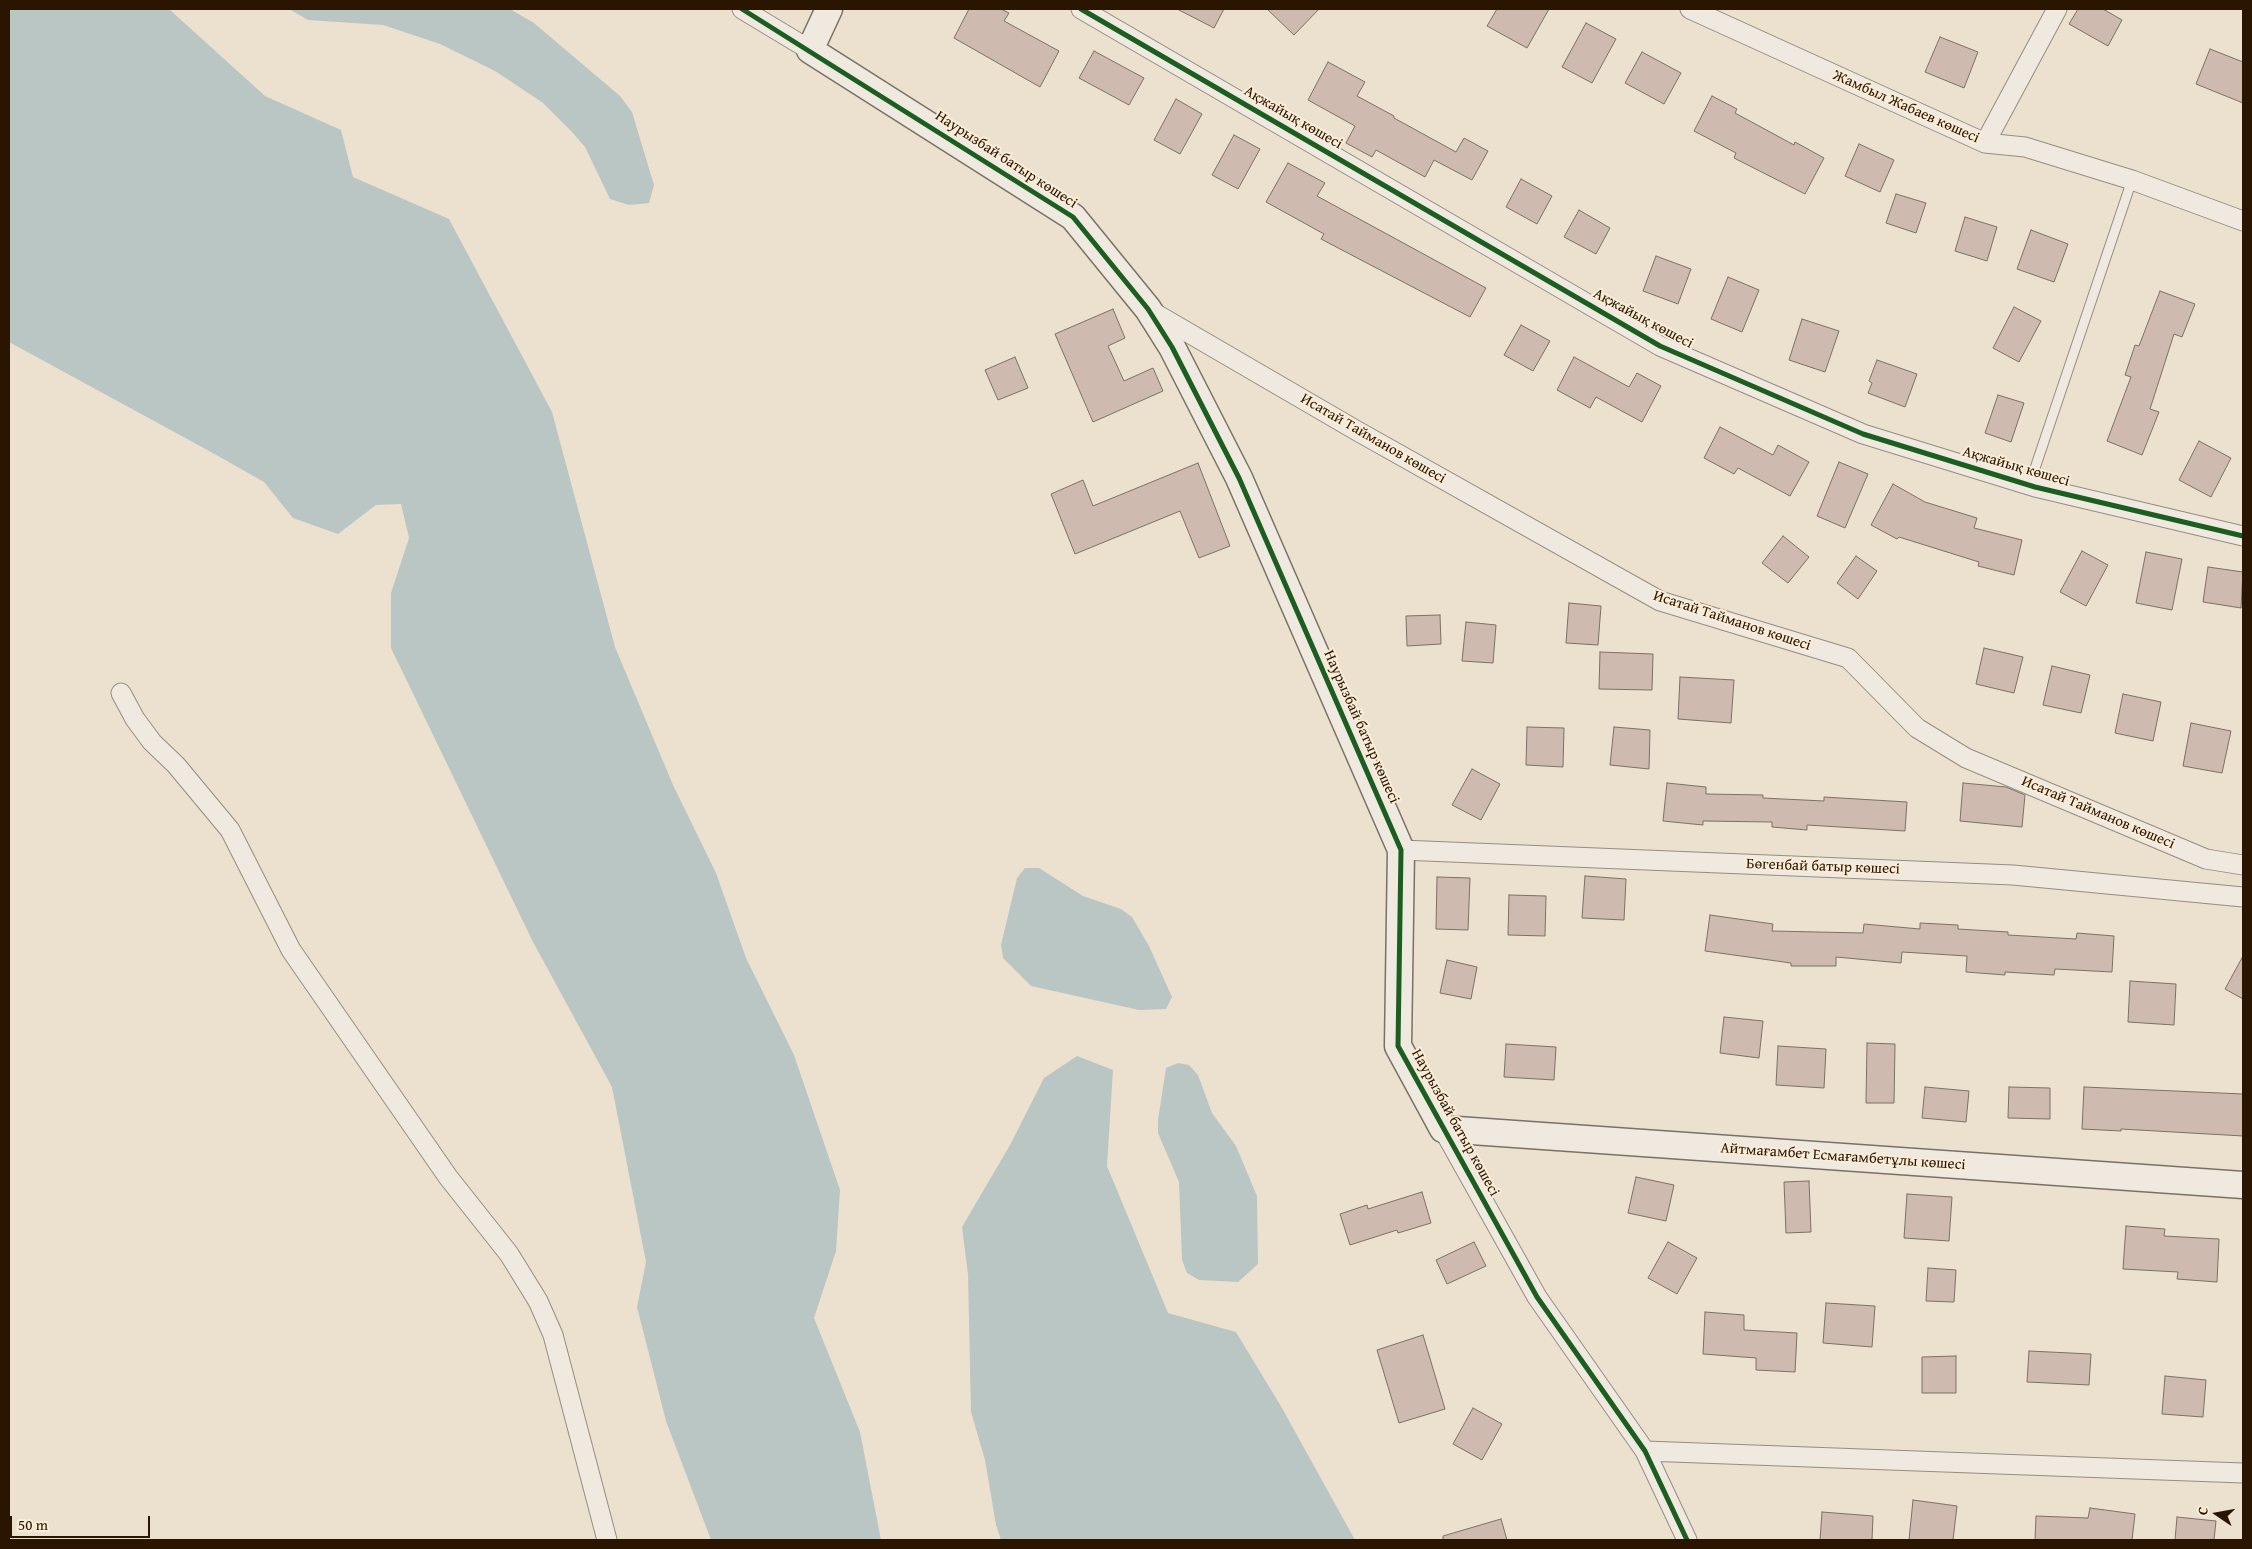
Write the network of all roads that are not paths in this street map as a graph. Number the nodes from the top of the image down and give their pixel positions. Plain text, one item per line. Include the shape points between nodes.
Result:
1 (742, 9) edge
2 (829, 9) edge
3 (1081, 9) edge
4 (1690, 9) edge
5 (2057, 9) edge
6 (810, 50) junction
7 (1985, 143) junction
8 (2132, 180) junction
9 (2243, 221) edge
10 (1148, 308) junction
11 (2029, 486) junction
12 (2243, 536) edge
13 (121, 693) dead end
14 (1401, 850) junction
15 (2243, 865) edge
16 (2243, 897) edge
17 (1443, 1129) junction
18 (2243, 1185) edge
19 (1645, 1452) junction
20 (2243, 1473) edge
21 (607, 1540) edge
22 (1687, 1540) edge

1 - 6 street
2 - 6 street
3 - 11 street, Ақжайық көшесі via 1660,346 1863,434
4 - 7 street, Жамбыл Жабаев көшесі
5 - 7 street
6 - 10 street, Наурызбай батыр көшесі via 1073,216
7 - 8 street, Жамбыл Жабаев көшесі via 2025,147
8 - 9 street, Жамбыл Жабаев көшесі
8 - 11 lane
10 - 14 street, Наурызбай батыр көшесі via 1172,347 1239,478
10 - 15 street, Исатай Тайманов көшесі via 1660,601 1848,658 1917,728 1966,758 2206,859
11 - 12 street, Ақжайық көшесі
13 - 21 street via 152,742 176,765 230,830 291,950 448,1177 510,1254 538,1301 553,1335
14 - 16 street, Бөгенбай батыр көшесі via 2013,875
14 - 17 street, Наурызбай батыр көшесі via 1398,1046
17 - 18 street, Айтмағамбет Есмағамбетұлы көшесі
17 - 19 street, Наурызбай батыр көшесі via 1537,1297
19 - 20 street
19 - 22 street, Наурызбай батыр көшесі

